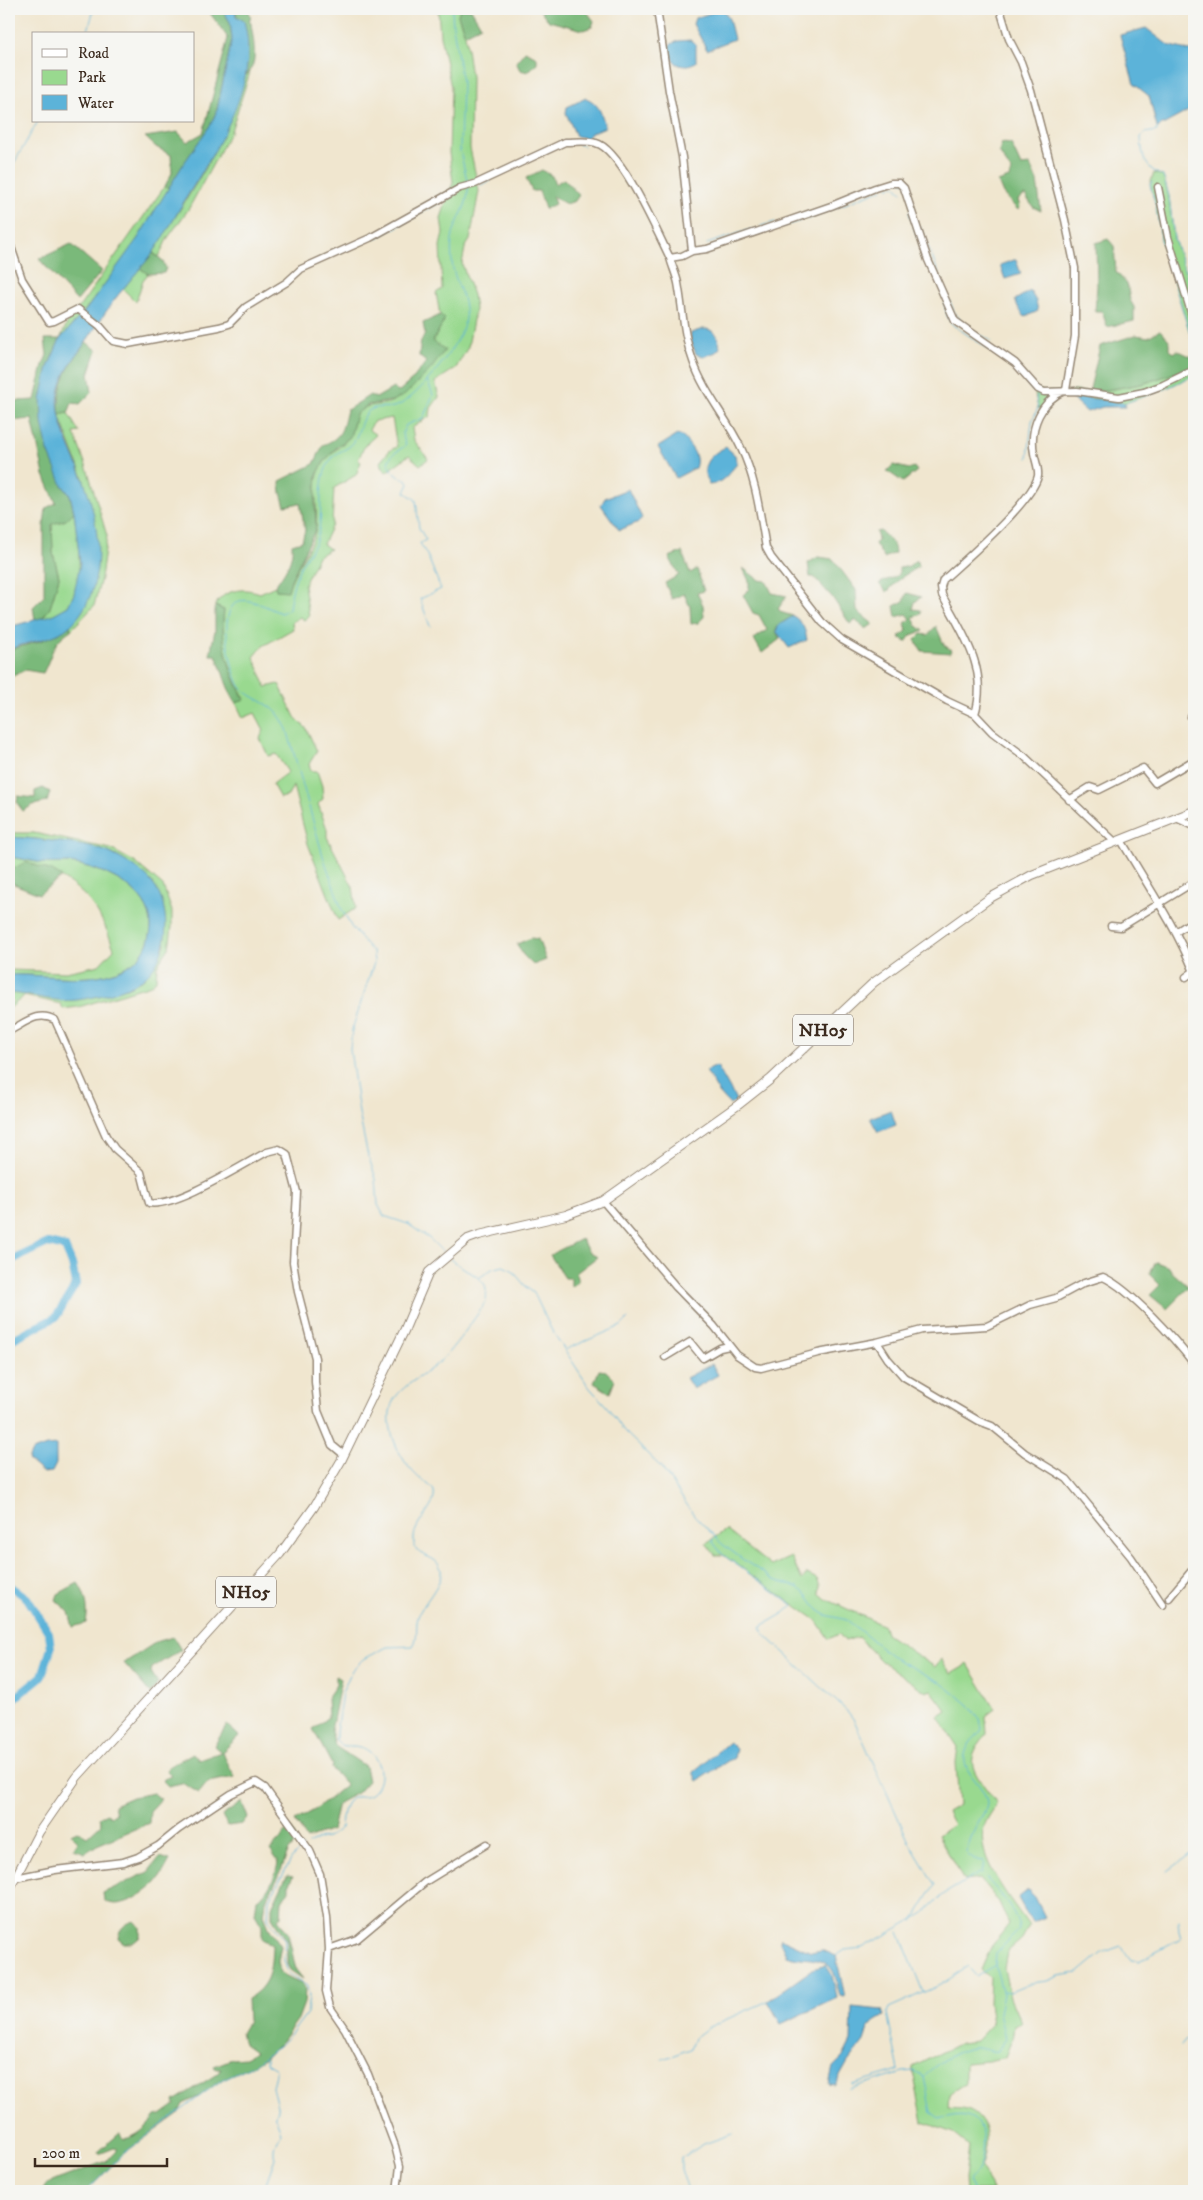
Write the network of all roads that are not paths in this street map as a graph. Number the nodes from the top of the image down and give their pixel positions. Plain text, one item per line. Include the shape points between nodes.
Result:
1 (657, 9) edge
2 (1000, 9) edge
3 (1158, 187) dead end
4 (9, 241) edge
5 (692, 251) junction
6 (670, 258) junction
7 (1194, 322) edge
8 (1194, 370) edge
9 (1066, 390) junction
10 (975, 714) junction
11 (1194, 760) edge
12 (1069, 800) junction
13 (1194, 811) edge
14 (1176, 818) junction
15 (1194, 826) edge
16 (1118, 841) junction
17 (1194, 882) edge
18 (1159, 904) junction
19 (1194, 920) edge
20 (1112, 926) dead end
21 (1176, 932) junction
22 (1194, 971) edge
23 (1186, 977) dead end
24 (9, 1030) edge
25 (603, 1201) junction
26 (877, 1342) junction
27 (730, 1346) junction
28 (665, 1357) dead end
29 (1194, 1364) edge
30 (344, 1455) junction
31 (1194, 1568) edge
32 (1169, 1598) dead end
33 (1163, 1605) dead end
34 (487, 1844) dead end
35 (15, 1878) junction
36 (9, 1890) edge
37 (329, 1950) junction
38 (397, 2191) edge

1 - 5 street via 682,157
2 - 9 street via 1031,90 1065,220 1074,268 1075,336
3 - 7 street via 1168,238
4 - 6 street via 22,279 49,322 80,310 113,341 128,344 229,324 246,307 287,282 301,269 370,238 460,188 565,142 597,143 613,154
5 - 6 street
5 - 9 street via 795,219 875,188 899,183 904,188 928,260 955,321 1015,363 1038,389 1044,392
6 - 10 street via 678,283 683,329 694,363 741,449 754,480 766,548 771,558 822,622 842,640
8 - 9 street via 1144,392 1120,397
9 - 10 street via 1052,397 1035,423 1033,452 1038,475 1028,493 995,532 943,580 941,587 942,595 973,653 980,690
10 - 12 street
11 - 12 street via 1155,783 1142,768 1099,790 1090,787
12 - 16 street
13 - 14 main road, NH05
14 - 15 street
14 - 16 main road, NH05
16 - 18 street
16 - 25 main road, NH05 via 1032,875 990,898 873,984 771,1079 738,1105
17 - 18 street
18 - 20 street via 1121,927
18 - 21 street
19 - 21 street
21 - 22 street
22 - 23 street
24 - 30 street via 36,1016 55,1020 106,1136 115,1149 141,1172 149,1203 163,1203 185,1194 267,1152 279,1149 287,1154 297,1192 293,1262 315,1358 318,1411 332,1445
25 - 27 street
25 - 30 main road, NH05 via 566,1215 479,1234 456,1248 429,1272 404,1332
26 - 27 street via 761,1368 747,1363
26 - 29 street via 922,1330 987,1326 1030,1305 1056,1298 1084,1283 1104,1277 1137,1302
26 - 33 street via 904,1377 992,1426 1024,1453 1067,1479 1131,1557
27 - 28 street via 703,1358 690,1342
30 - 35 main road, NH05 via 314,1507 280,1554 77,1777 39,1832
31 - 32 street
34 - 37 street via 425,1882 357,1939
35 - 36 main road, NH05
35 - 37 street via 138,1857 231,1794 256,1782 273,1797 310,1851 320,1874
37 - 38 street via 326,1991 330,2006 368,2074 395,2146 400,2166

